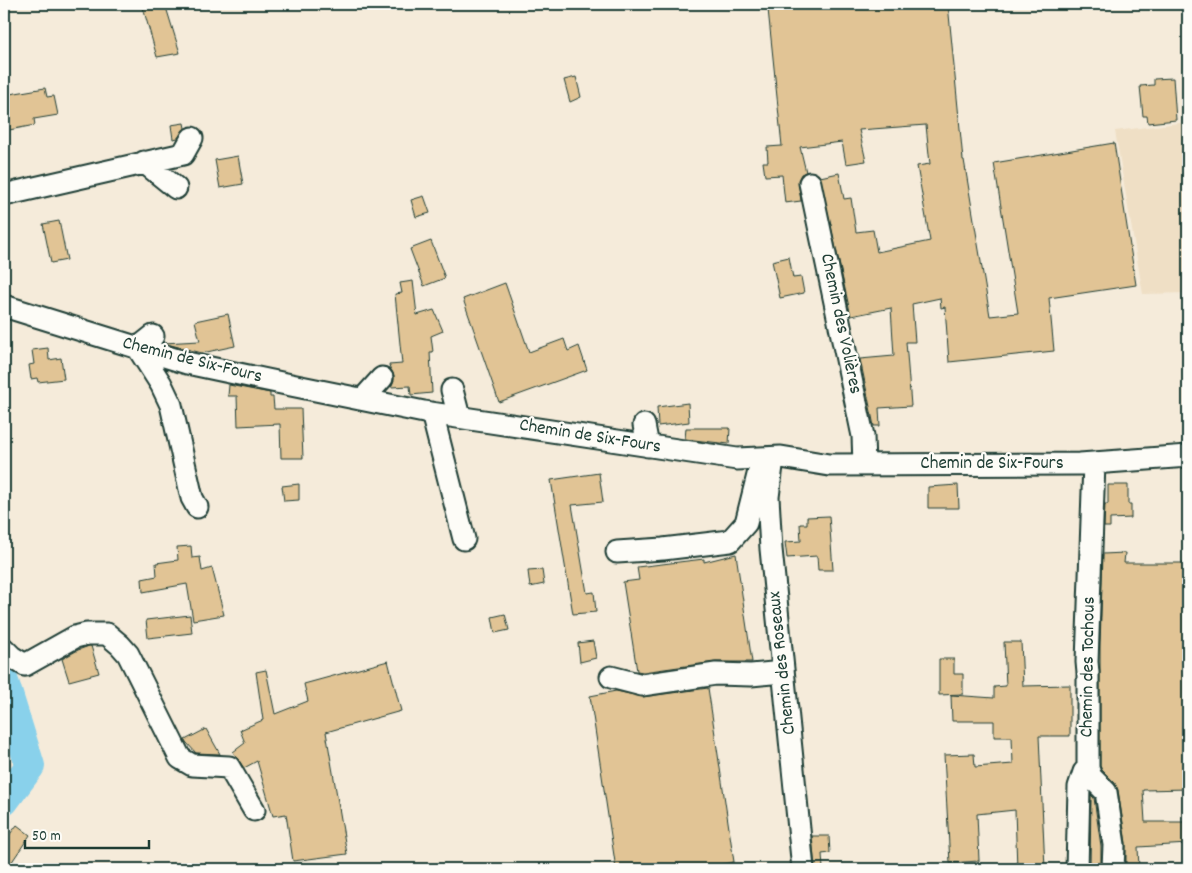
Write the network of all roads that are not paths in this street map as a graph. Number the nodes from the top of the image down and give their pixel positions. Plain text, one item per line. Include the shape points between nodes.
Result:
1 (195, 146) dead end
2 (144, 162) junction
3 (810, 183) dead end
4 (176, 188) dead end
5 (4, 195) edge
6 (4, 306) edge
7 (145, 342) junction
8 (382, 378) dead end
9 (452, 390) dead end
10 (363, 399) junction
11 (432, 413) junction
12 (459, 417) junction
13 (644, 425) dead end
14 (648, 446) junction
15 (1188, 456) edge
16 (767, 458) junction
17 (1094, 463) junction
18 (864, 465) junction
19 (197, 507) dead end
20 (464, 539) dead end
21 (617, 552) dead end
22 (4, 649) edge
23 (783, 672) junction
24 (612, 677) dead end
25 (1088, 768) junction
26 (254, 810) dead end
27 (803, 869) edge
28 (1078, 869) edge
29 (1113, 869) edge

1 - 2 street via 183,154
2 - 4 street
2 - 5 street
3 - 18 street, Chemin des Volières via 849,352 863,436
6 - 7 street, Chemin de Six-Fours via 55,331
7 - 10 street, Chemin de Six-Fours via 187,363 291,389
7 - 19 street via 171,405 192,498
8 - 10 street
9 - 12 street
10 - 11 street, Chemin de Six-Fours
11 - 12 street, Chemin de Six-Fours
11 - 20 street
12 - 14 street, Chemin de Six-Fours
13 - 14 street
14 - 16 street, Chemin de Six-Fours via 737,459
15 - 17 street, Chemin de Six-Fours
16 - 18 street, Chemin de Six-Fours via 781,457 829,465
16 - 21 street via 746,523 730,541
16 - 23 street, Chemin des Roseaux via 772,559
17 - 18 street, Chemin de Six-Fours
17 - 25 street, Chemin des Tochous via 1086,662
22 - 26 street via 25,665 75,637 107,634 128,654 180,758 192,765 229,767
23 - 24 street via 716,674 642,685
23 - 27 street, Chemin des Roseaux
25 - 28 street, Chemin des Tochous via 1079,787
25 - 29 street via 1090,777 1106,792 1114,845

